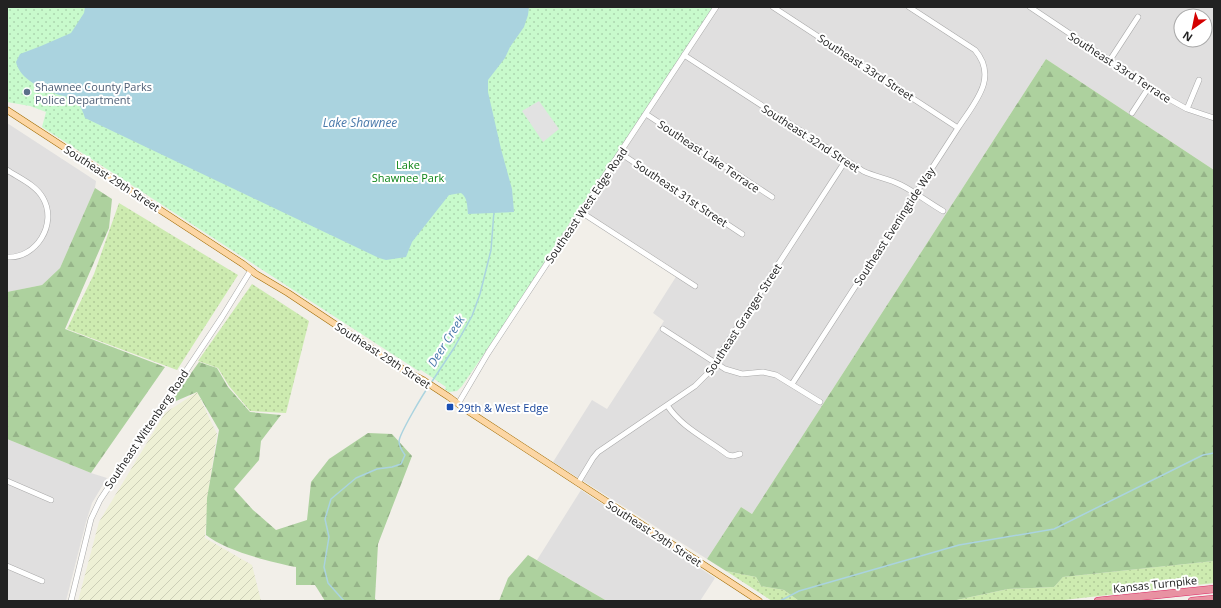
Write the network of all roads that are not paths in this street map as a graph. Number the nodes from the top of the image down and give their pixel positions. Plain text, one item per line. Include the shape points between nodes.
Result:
1 (716, 7) edge
2 (773, 7) edge
3 (909, 7) edge
4 (1030, 7) edge
5 (1138, 17) dead end
6 (684, 55) junction
7 (1110, 60) junction
8 (1199, 80) dead end
9 (1149, 87) junction
10 (1187, 109) junction
11 (7, 110) edge
12 (1132, 113) dead end
13 (646, 114) junction
14 (1214, 118) edge
15 (958, 128) junction
16 (620, 153) junction
17 (846, 160) junction
18 (7, 170) edge
19 (915, 194) junction
20 (772, 197) dead end
21 (583, 208) junction
22 (943, 211) dead end
23 (742, 234) dead end
24 (7, 257) edge
25 (251, 270) junction
26 (695, 286) dead end
27 (663, 329) dead end
28 (715, 363) junction
29 (792, 384) junction
30 (820, 402) dead end
31 (458, 404) junction
32 (666, 405) junction
33 (740, 454) dead end
34 (7, 481) edge
35 (578, 483) junction
36 (51, 500) dead end
37 (7, 566) edge
38 (42, 580) dead end
39 (1214, 589) edge
40 (1214, 599) edge
41 (71, 601) edge
42 (758, 601) edge
43 (1098, 601) edge
44 (1192, 601) edge

1 - 6 street, Southeast West Edge Road
2 - 15 street, Southeast 33rd Street
3 - 15 street, Southeast Eveningtide Way via 975,50 982,58 986,75 983,87
4 - 7 street, Southeast 33rd Terrace
5 - 7 street
6 - 13 street, Southeast West Edge Road
6 - 17 street, Southeast 32nd Street
7 - 9 street, Southeast 33rd Terrace
8 - 10 street
9 - 10 street, Southeast 33rd Terrace
9 - 12 street
10 - 14 street, Southeast 33rd Terrace
11 - 25 main road, Southeast 29th Street
13 - 16 street, Southeast West Edge Road
13 - 20 street, Southeast Lake Terrace
15 - 19 street, Southeast Eveningtide Way
16 - 21 street, Southeast West Edge Road
16 - 23 street, Southeast 31st Street
17 - 19 street, Southeast 32nd Street via 868,174 900,184
17 - 28 street, Southeast Granger Street
18 - 24 street via 33,187 46,202 48,215 44,234 33,249 22,255
19 - 22 street, Southeast 32nd Street
19 - 29 street, Southeast Eveningtide Way
21 - 26 street via 584,214
21 - 31 street, Southeast West Edge Road
25 - 31 main road, Southeast 29th Street
25 - 41 street, Southeast Wittenberg Road via 100,500 87,534
27 - 28 street
28 - 29 street via 734,372 770,373
28 - 32 street, Southeast Granger Street via 694,386
29 - 30 street
31 - 35 main road, Southeast 29th Street
32 - 33 street via 687,428 728,455
32 - 35 street, Southeast Granger Street via 598,452
34 - 36 street
35 - 42 main road, Southeast 29th Street
37 - 38 street
39 - 43 highway, Kansas Turnpike
40 - 44 highway, Kansas Turnpike

